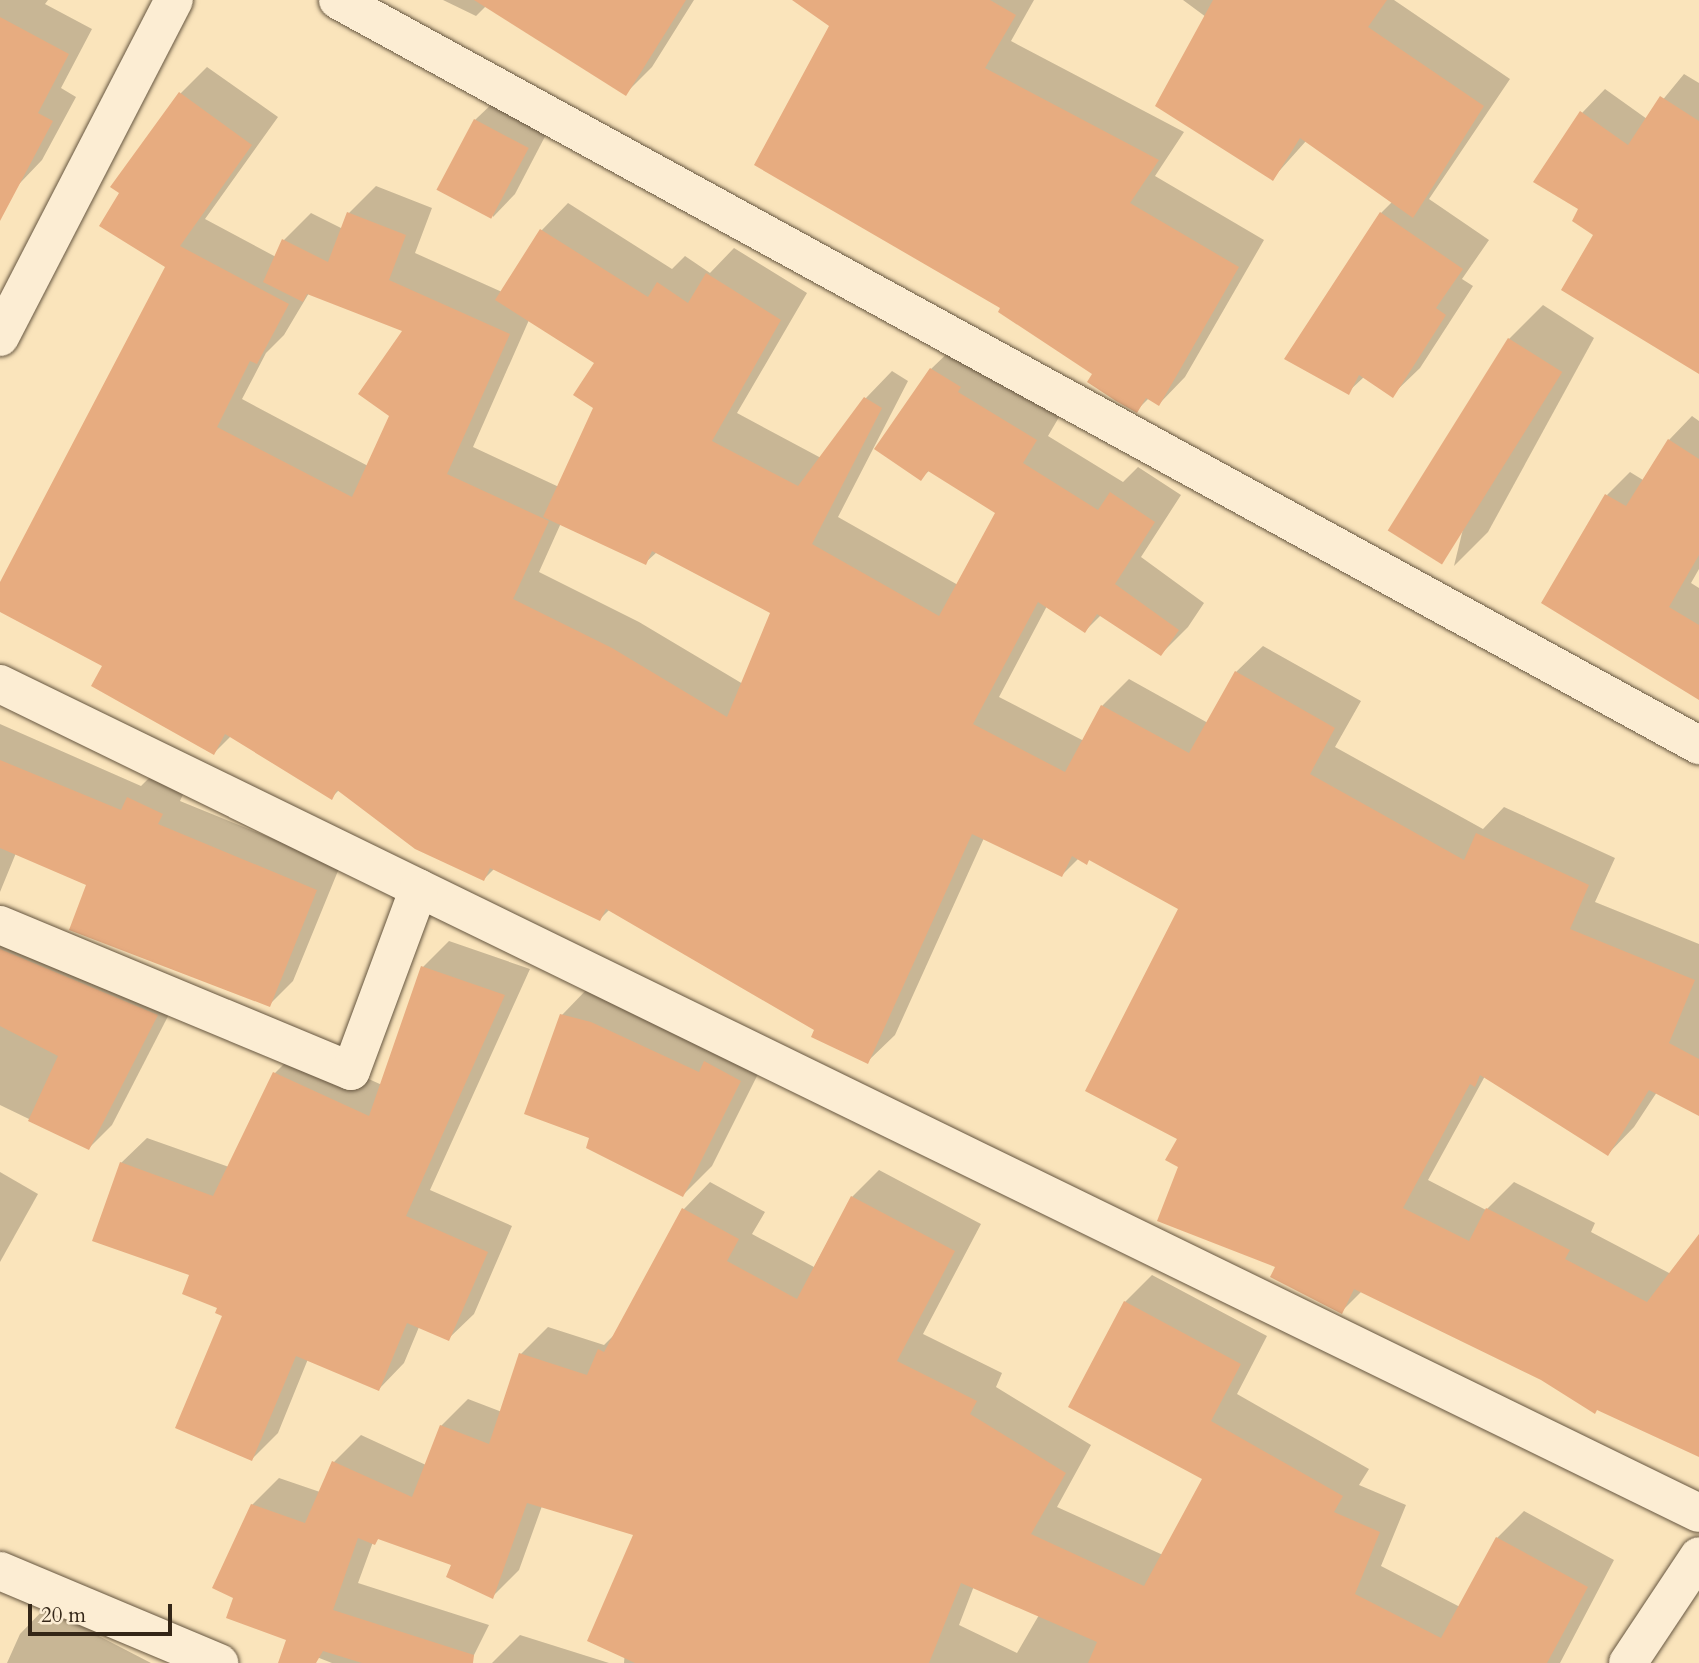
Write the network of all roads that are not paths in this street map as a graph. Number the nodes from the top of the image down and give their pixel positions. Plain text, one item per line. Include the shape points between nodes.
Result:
1 (174, 0) edge
2 (338, 0) edge
3 (0, 337) edge
4 (0, 684) edge
5 (1699, 745) edge
6 (419, 888) junction
7 (0, 925) edge
8 (1699, 1513) edge
9 (1699, 1556) edge
10 (0, 1571) edge
11 (219, 1663) edge
12 (1628, 1663) edge

1 - 3 street
2 - 5 street
4 - 6 street
6 - 7 street via 351,1071
6 - 8 street
9 - 12 street
10 - 11 street

